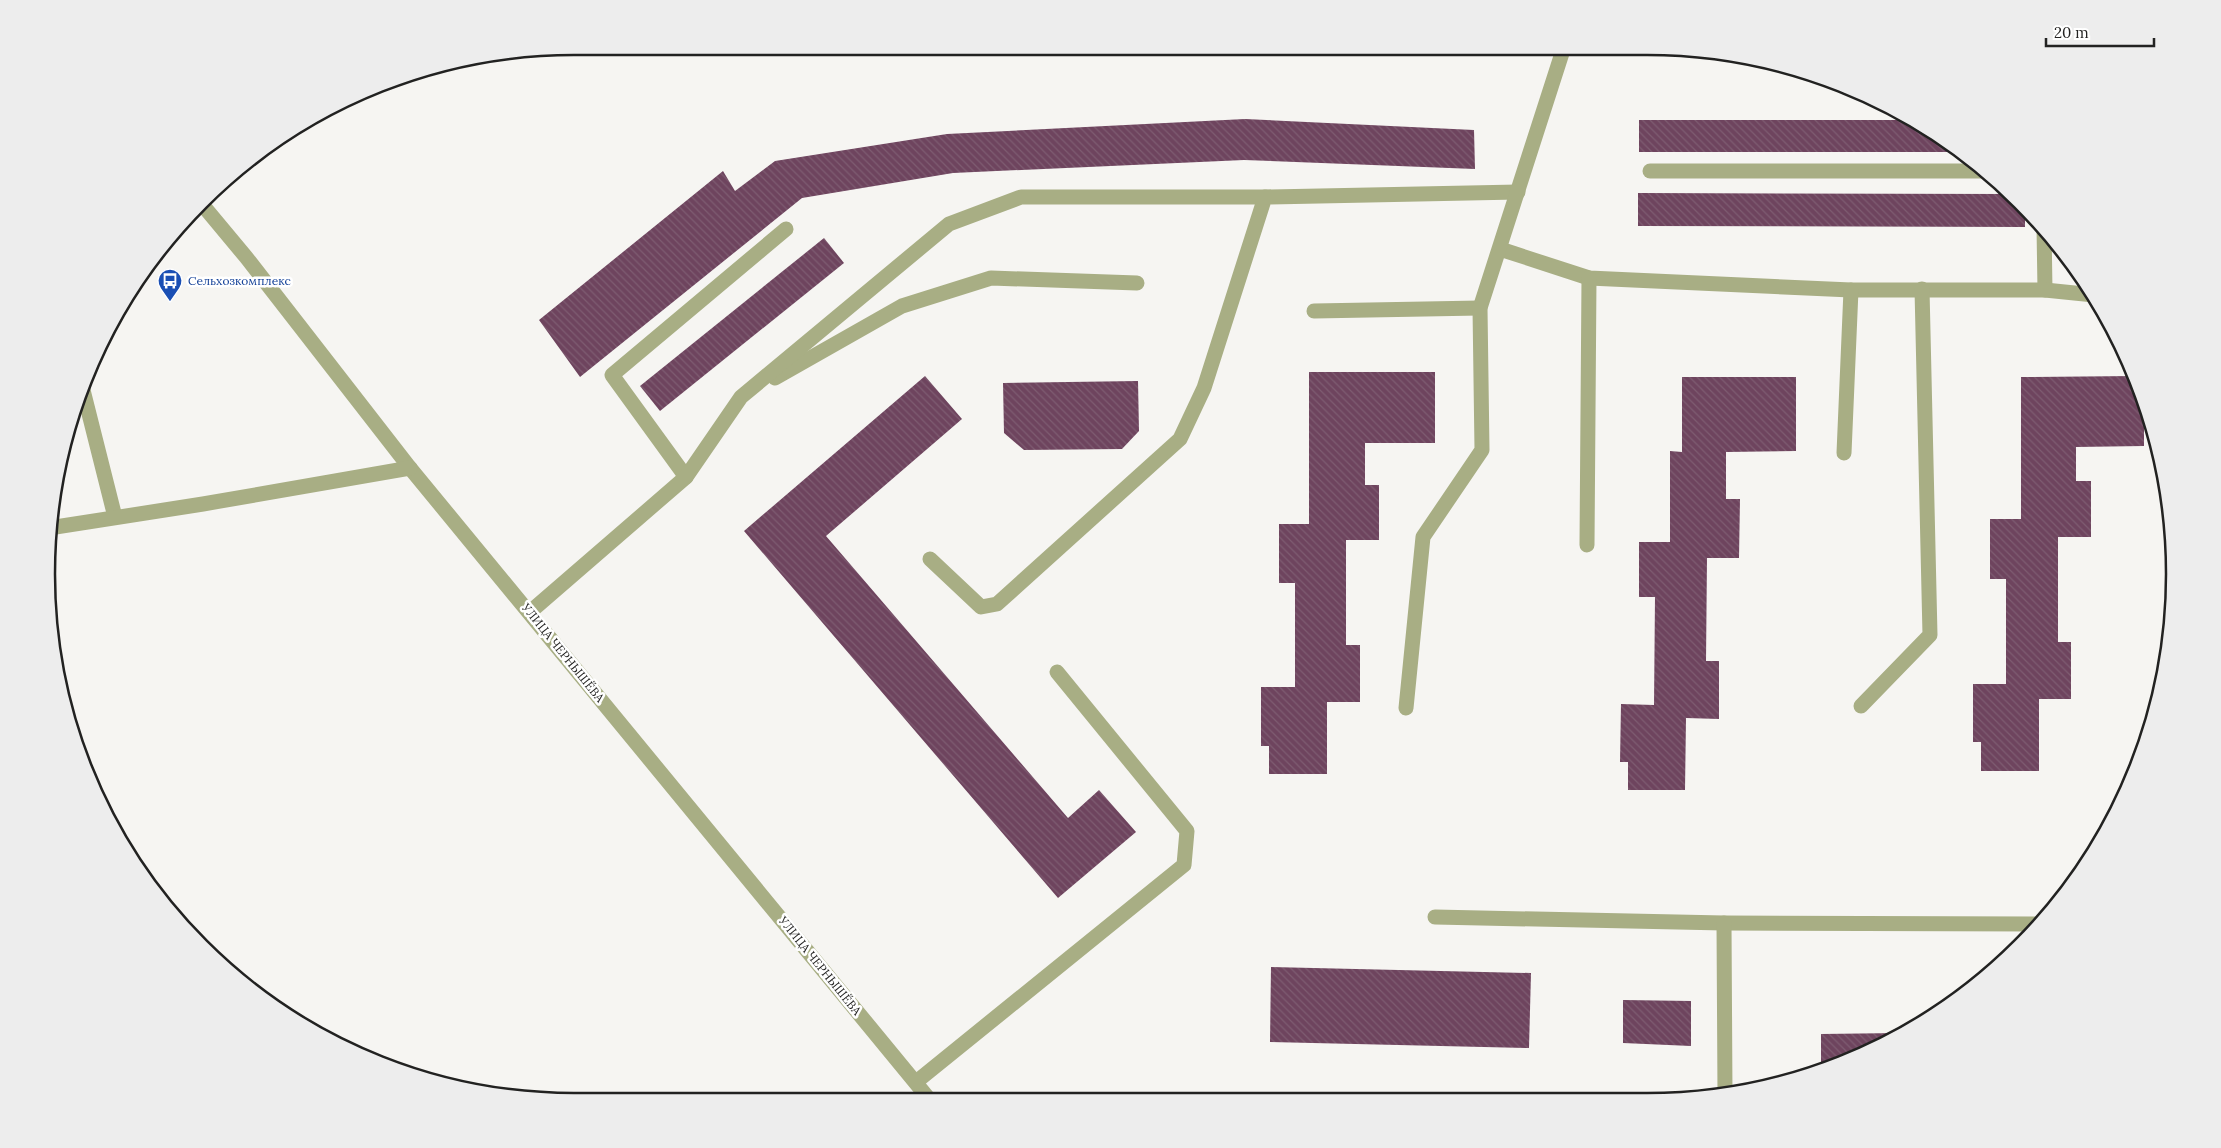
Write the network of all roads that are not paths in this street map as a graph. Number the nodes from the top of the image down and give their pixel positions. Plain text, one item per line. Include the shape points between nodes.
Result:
1 (1561, 55) edge
2 (1650, 171) dead end
3 (1974, 171) edge
4 (1518, 192) junction
5 (1265, 197) junction
6 (205, 209) edge
7 (786, 229) dead end
8 (2044, 241) edge
9 (1500, 249) junction
10 (1589, 278) junction
11 (1137, 282) dead end
12 (1922, 289) junction
13 (1851, 290) junction
14 (2045, 290) junction
15 (2084, 294) edge
16 (1480, 308) junction
17 (1314, 311) dead end
18 (741, 397) junction
19 (86, 400) edge
20 (1844, 453) dead end
21 (410, 468) junction
22 (686, 477) junction
23 (115, 517) junction
24 (57, 527) edge
25 (1587, 544) dead end
26 (930, 559) dead end
27 (530, 612) junction
28 (1056, 672) dead end
29 (1861, 706) dead end
30 (1406, 708) dead end
31 (1435, 918) dead end
32 (1724, 923) junction
33 (2030, 924) edge
34 (916, 1082) junction
35 (1725, 1087) edge
36 (924, 1093) edge

1 - 4 street
2 - 3 street
4 - 5 street
4 - 9 street
5 - 18 street via 1021,197 949,224
5 - 26 street via 1204,388 1180,439 997,604 981,607
6 - 21 street, УЛИЦА ЧЕРНЫШЁВА
7 - 22 street via 612,375
8 - 14 street
9 - 10 street
9 - 16 street
10 - 13 street
10 - 25 street
11 - 18 street via 991,278 902,306
12 - 13 street
12 - 14 street
12 - 29 street via 1930,635
13 - 20 street
14 - 15 street
16 - 17 street
16 - 30 street via 1482,450 1423,537
18 - 22 street
19 - 23 street
21 - 23 street
21 - 27 street, УЛИЦА ЧЕРНЫШЁВА
22 - 27 street
23 - 24 street
27 - 34 street, УЛИЦА ЧЕРНЫШЁВА
28 - 34 street via 1188,830 1184,865
31 - 32 street
32 - 33 street
32 - 35 street
34 - 36 street, УЛИЦА ЧЕРНЫШЁВА

